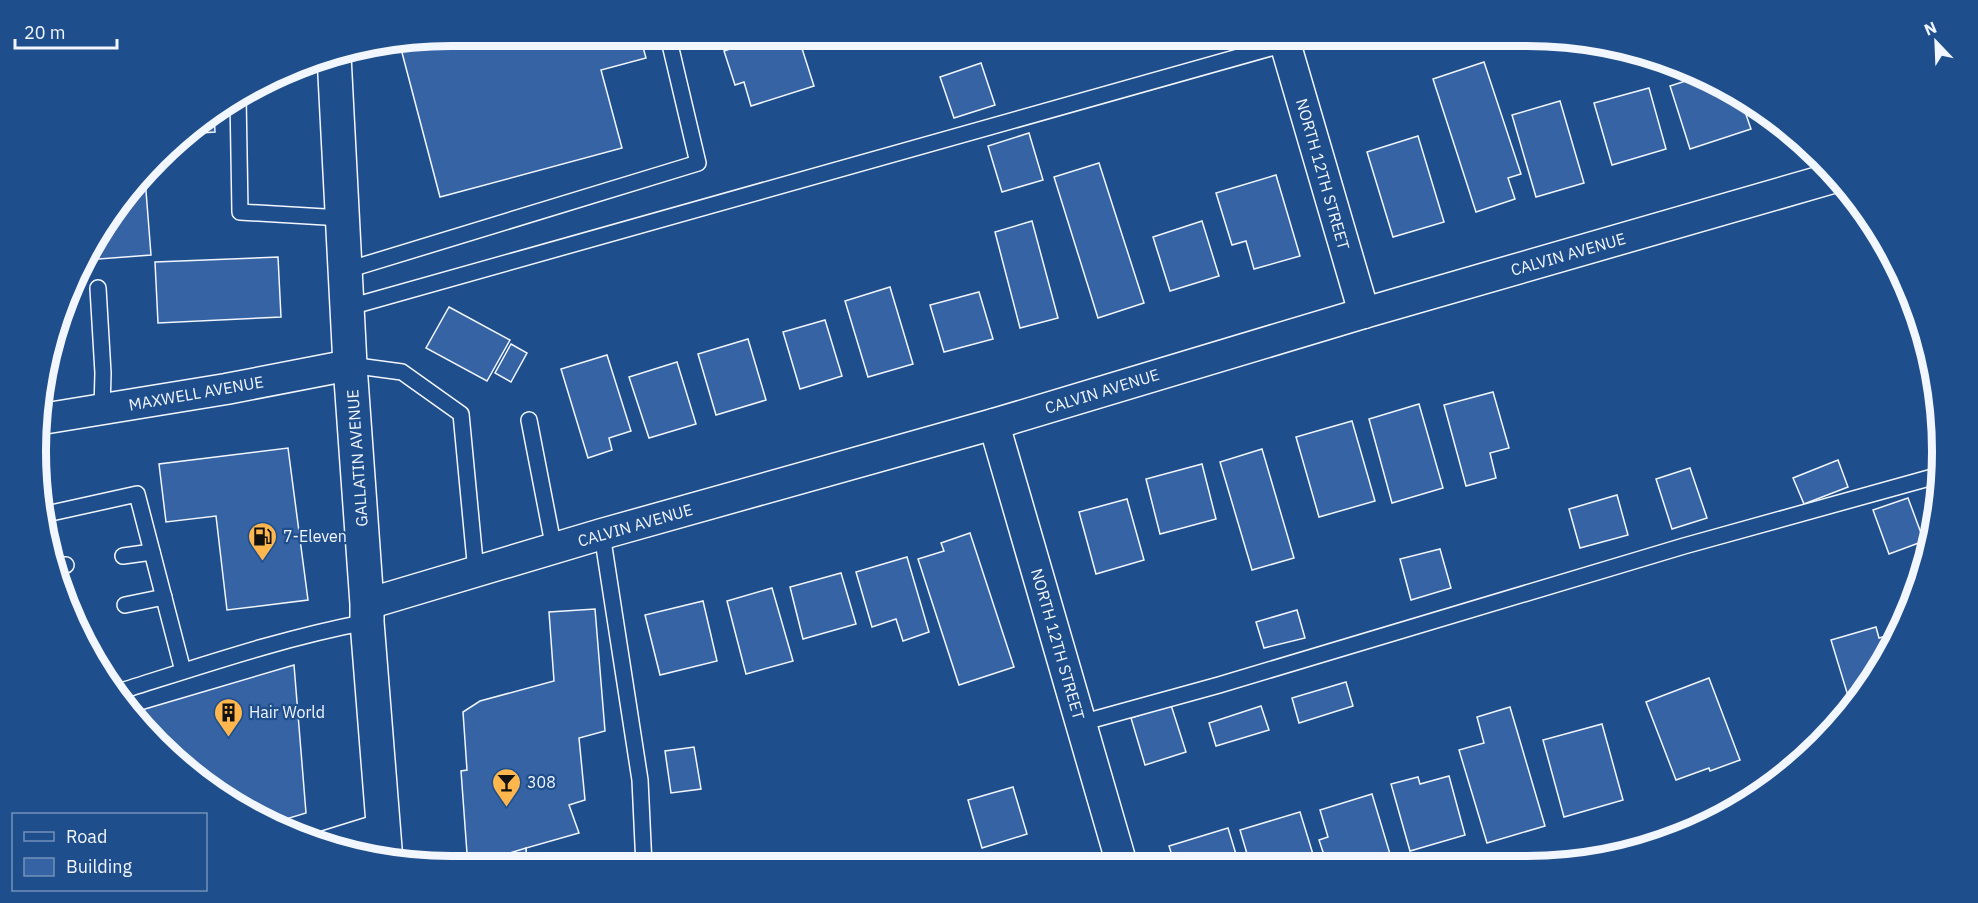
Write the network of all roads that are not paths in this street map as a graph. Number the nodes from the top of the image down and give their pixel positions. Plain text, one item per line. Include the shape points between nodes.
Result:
1 (670, 46) edge
2 (1269, 46) edge
3 (1296, 46) edge
4 (334, 64) edge
5 (238, 108) edge
6 (1827, 180) edge
7 (342, 218) junction
8 (344, 271) junction
9 (98, 288) dead end
10 (346, 308) junction
11 (1364, 313) junction
12 (350, 364) junction
13 (102, 410) junction
14 (48, 418) edge
15 (529, 420) dead end
16 (994, 424) junction
17 (1931, 477) edge
18 (51, 513) edge
19 (602, 534) junction
20 (554, 549) junction
21 (152, 552) junction
22 (123, 556) dead end
23 (476, 572) junction
24 (164, 597) junction
25 (125, 605) dead end
26 (367, 613) junction
27 (183, 671) junction
28 (124, 690) edge
29 (1081, 723) junction
30 (384, 828) junction
31 (341, 841) edge
32 (385, 851) edge
33 (644, 856) edge
34 (1119, 856) edge

1 - 8 lane via 698,163
2 - 10 lane
3 - 11 street, NORTH 12TH STREET
4 - 7 main road, GALLATIN AVENUE
5 - 7 lane via 240,212
6 - 11 street, CALVIN AVENUE
7 - 8 main road, GALLATIN AVENUE
8 - 10 main road, GALLATIN AVENUE
9 - 13 lane
10 - 12 main road, GALLATIN AVENUE
11 - 16 street, CALVIN AVENUE
12 - 13 street, MAXWELL AVENUE
12 - 23 lane via 402,372 461,414
12 - 26 main road, GALLATIN AVENUE
13 - 14 street, MAXWELL AVENUE
15 - 20 lane
16 - 19 street, CALVIN AVENUE
16 - 29 street, NORTH 12TH STREET
17 - 29 lane
18 - 21 lane via 138,494
19 - 20 street, CALVIN AVENUE
19 - 33 lane via 640,780
20 - 23 street, CALVIN AVENUE
21 - 22 lane
21 - 24 lane
23 - 26 street, CALVIN AVENUE
24 - 25 lane
24 - 27 lane
26 - 27 lane via 330,629
26 - 30 main road, GALLATIN AVENUE
27 - 28 lane
29 - 34 street, NORTH 12TH STREET
30 - 31 street
30 - 32 main road, GALLATIN AVENUE

